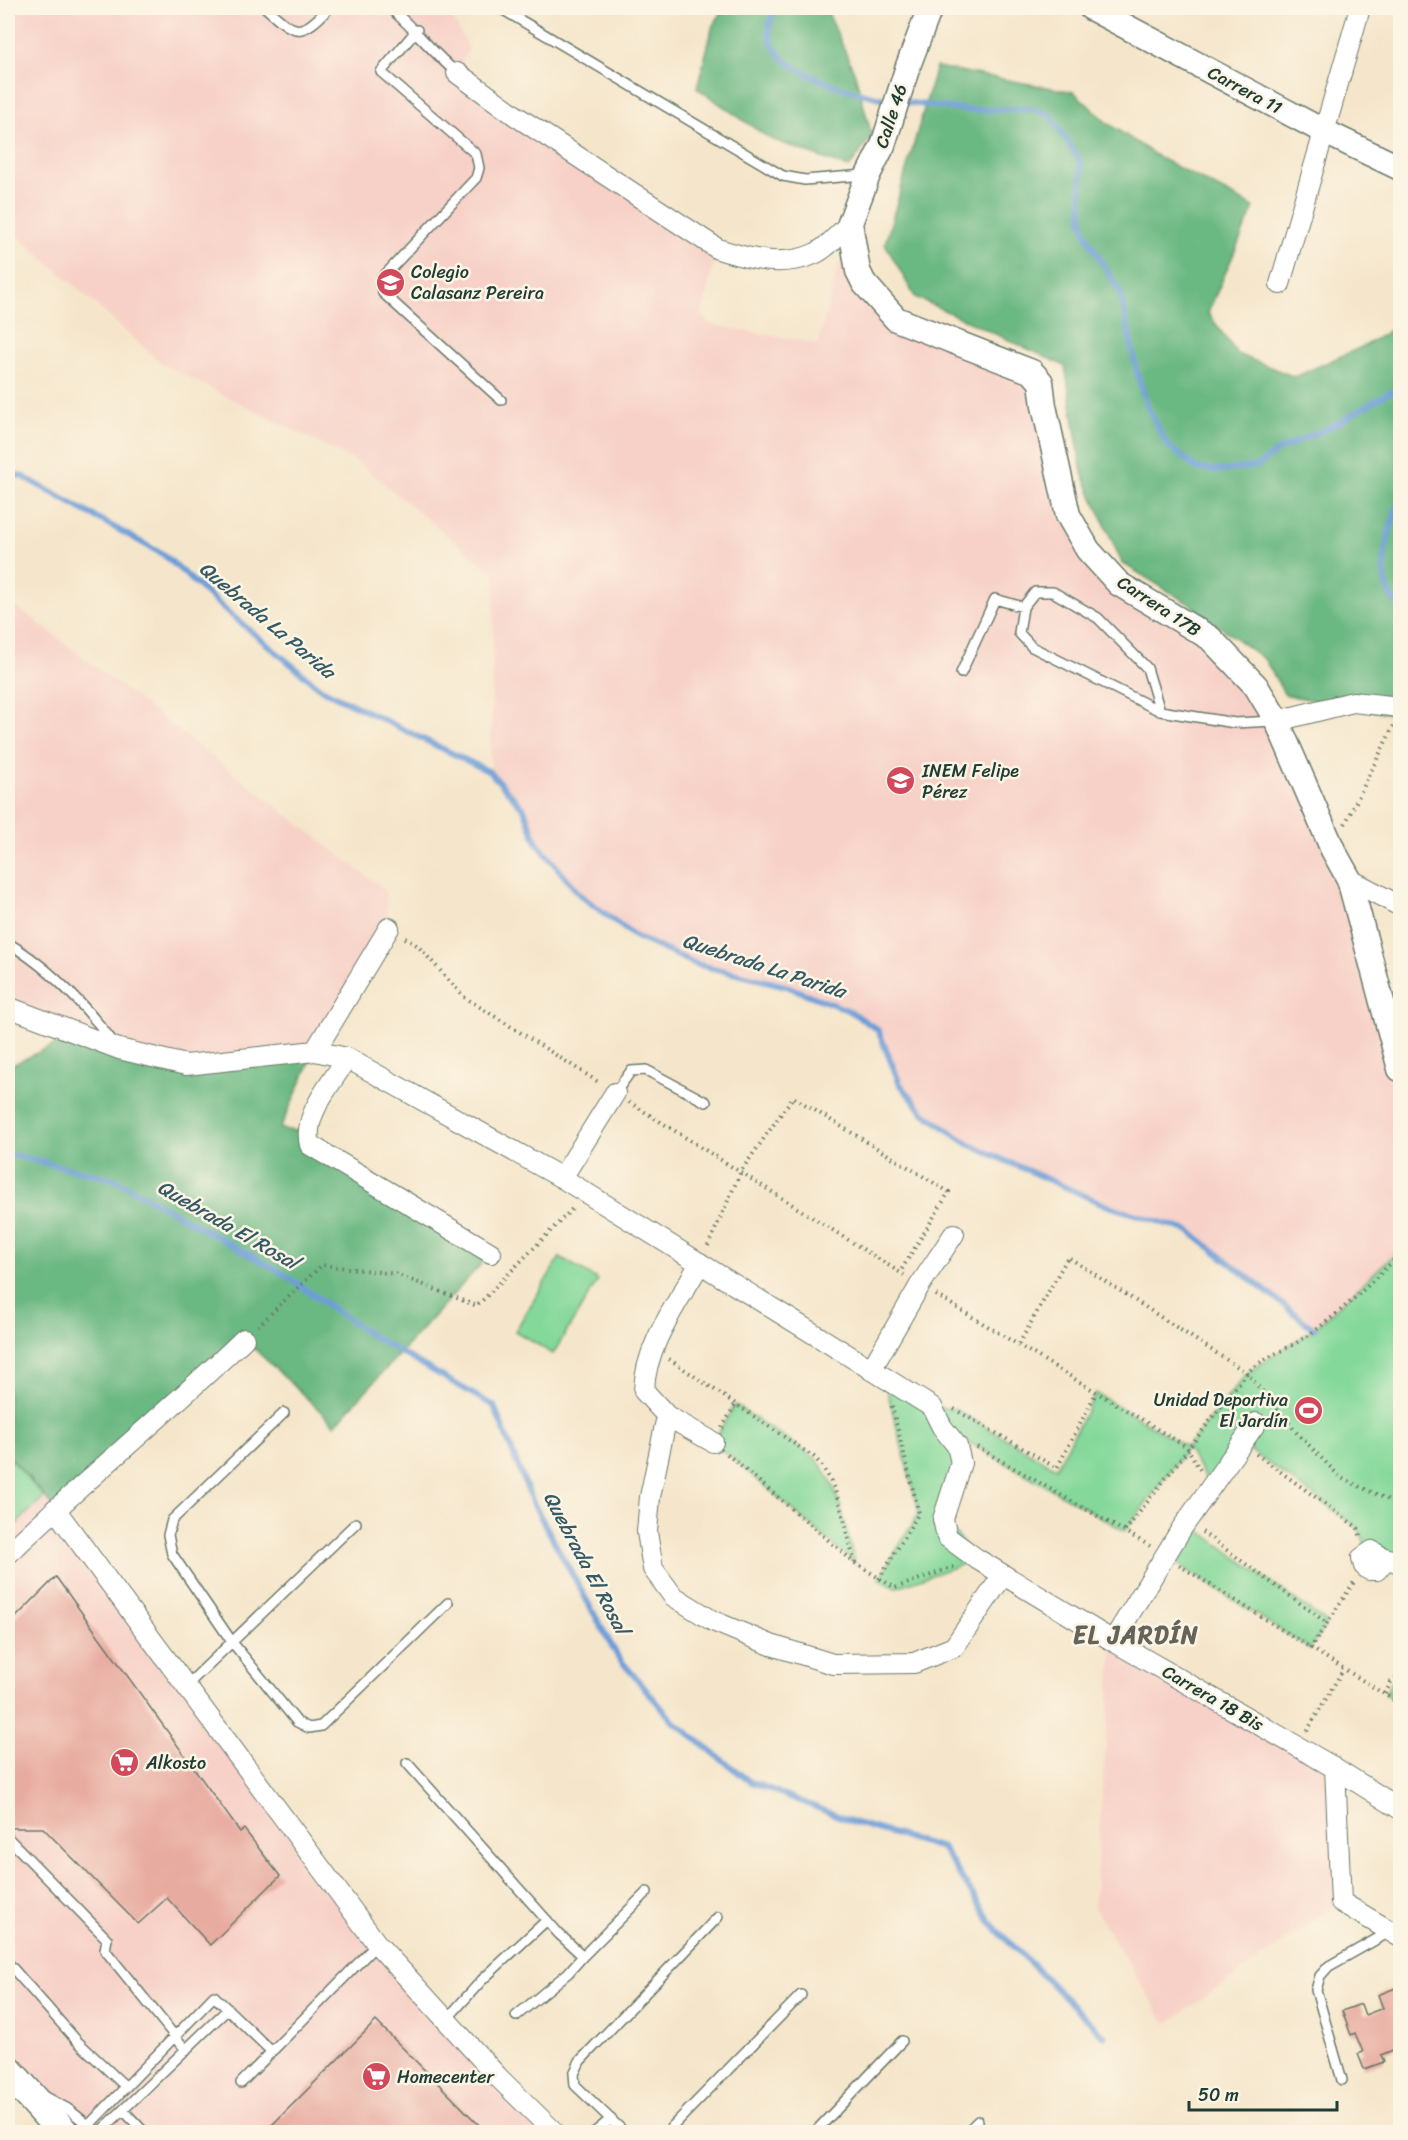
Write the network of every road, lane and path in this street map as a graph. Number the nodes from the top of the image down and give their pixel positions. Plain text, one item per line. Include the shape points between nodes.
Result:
1 (266, 8) edge
2 (329, 8) edge
3 (390, 8) edge
4 (500, 8) edge
5 (930, 8) edge
6 (1090, 8) edge
7 (1360, 8) edge
8 (417, 30) junction
9 (457, 73) joint
10 (1323, 131) junction
11 (1401, 168) edge
12 (868, 175) junction
13 (850, 223) junction
14 (1280, 284) dead end
15 (501, 400) dead end
16 (1023, 607) junction
17 (961, 673) dead end
18 (1401, 710) edge
19 (1160, 711) junction
20 (1277, 721) junction
21 (1333, 850) junction
22 (1348, 879) junction
23 (1401, 906) edge
24 (389, 928) joint
25 (8, 943) edge
26 (8, 1006) edge
27 (119, 1048) junction
28 (315, 1052) junction
29 (347, 1058) junction
30 (1401, 1069) edge
31 (595, 1079) dead end
32 (615, 1093) junction
33 (706, 1102) dead end
34 (741, 1171) junction
35 (562, 1178) junction
36 (586, 1194) junction
37 (954, 1233) dead end
38 (491, 1253) dead end
39 (1401, 1254) edge
40 (700, 1263) junction
41 (920, 1285) junction
42 (244, 1339) joint
43 (1019, 1344) junction
44 (653, 1348) junction
45 (1246, 1373) junction
46 (878, 1375) junction
47 (1096, 1394) junction
48 (735, 1405) junction
49 (932, 1407) junction
50 (284, 1413) dead end
51 (668, 1416) junction
52 (1256, 1423) dead end
53 (942, 1427) junction
54 (713, 1442) junction
55 (1187, 1447) junction
56 (1248, 1449) dead end
57 (1401, 1505) edge
58 (55, 1509) junction
59 (356, 1523) dead end
60 (1192, 1525) dead end
61 (1125, 1531) junction
62 (8, 1554) edge
63 (1164, 1555) junction
64 (977, 1559) junction
65 (1378, 1560) edge
66 (855, 1563) junction
67 (1003, 1575) junction
68 (879, 1579) junction
69 (448, 1603) dead end
70 (1327, 1623) junction
71 (1113, 1641) junction
72 (232, 1642) junction
73 (1310, 1649) junction
74 (1343, 1670) junction
75 (1401, 1676) edge
76 (186, 1686) junction
77 (1385, 1694) junction
78 (1401, 1704) edge
79 (1298, 1747) junction
80 (406, 1763) dead end
81 (1335, 1768) junction
82 (1401, 1809) edge
83 (8, 1838) edge
84 (647, 1892) dead end
85 (718, 1917) dead end
86 (547, 1920) junction
87 (1396, 1934) edge
88 (377, 1944) junction
89 (583, 1956) junction
90 (8, 1964) edge
91 (801, 1995) dead end
92 (228, 2009) junction
93 (516, 2016) dead end
94 (446, 2020) junction
95 (175, 2037) junction
96 (902, 2041) dead end
97 (186, 2050) junction
98 (271, 2051) junction
99 (15, 2079) edge
100 (1342, 2080) dead end
101 (241, 2083) dead end
102 (126, 2087) junction
103 (123, 2110) junction
104 (611, 2119) junction
105 (978, 2121) dead end
106 (76, 2129) edge
107 (99, 2133) edge
108 (144, 2133) edge
109 (554, 2133) edge
110 (595, 2133) edge
111 (624, 2133) edge
112 (667, 2133) edge
113 (815, 2133) edge
114 (967, 2133) edge

1 - 2 lane via 289,28 299,31 310,28
3 - 8 lane
4 - 12 lane via 783,176 805,180
5 - 12 street, Calle 46 via 883,145
6 - 10 street, Carrera 11
7 - 10 street
8 - 9 lane
8 - 15 lane via 381,72 476,154 479,168 476,178 382,278 383,293
9 - 13 street via 718,249 753,261 788,261 816,254
10 - 11 street, Carrera 11
10 - 14 street
12 - 13 street, Calle 46
13 - 20 street, Carrera 17B via 858,271 896,319 1032,372 1041,382 1068,515 1088,550 1119,584 1210,638 1256,686
16 - 17 lane via 995,598
16 - 19 lane via 1019,633 1032,646
16 - 19 lane via 1035,592 1053,592 1098,618 1148,668
18 - 20 street via 1353,702
18 - 21 path
19 - 20 lane via 1234,723
20 - 21 street, Carrera 17B
21 - 22 street, Carrera 17B
22 - 23 street
22 - 30 street, Carrera 17B
24 - 28 street
24 - 31 path via 418,946 464,997
25 - 27 lane via 32,957 83,1003
26 - 27 street
27 - 28 street via 186,1065
28 - 29 street
29 - 35 street
29 - 38 street via 309,1119 310,1145
32 - 33 lane via 631,1071 646,1070
32 - 34 path
32 - 35 street
34 - 34 path via 793,1097 948,1192 900,1272
34 - 40 path
35 - 36 street
36 - 40 street
36 - 42 path via 477,1306 396,1274 322,1265
37 - 41 street
39 - 45 path via 1354,1300 1309,1335
40 - 44 street
40 - 46 street
41 - 43 path
41 - 46 street
42 - 58 street via 174,1407
43 - 45 path via 1068,1257
43 - 47 path
44 - 48 path
44 - 51 street via 645,1371 644,1391
45 - 55 path
45 - 57 path via 1341,1478
46 - 49 street
46 - 68 path via 919,1513
47 - 49 path via 1057,1468 955,1409
47 - 55 path
48 - 54 path
48 - 66 path via 823,1466
49 - 53 street, Carrera 18 Bis
50 - 72 lane via 172,1520 168,1536 172,1554
51 - 54 street
51 - 67 street via 650,1497 647,1532 653,1569 673,1596 713,1621 771,1645 833,1664 914,1663 954,1647
52 - 63 street
53 - 61 path
53 - 64 street, Carrera 18 Bis via 957,1446 961,1463 943,1520 947,1537
54 - 66 path
55 - 61 path
56 - 65 path via 1358,1528
58 - 62 street
58 - 76 street
59 - 72 lane
60 - 70 path
61 - 63 path
63 - 71 street
63 - 73 path
64 - 67 street, Carrera 18 Bis
64 - 68 path via 895,1588
65 - 70 path
66 - 68 path
67 - 71 street, Carrera 18 Bis
69 - 72 lane via 321,1726 309,1728 297,1722
70 - 73 path
71 - 79 street, Carrera 18 Bis
72 - 76 lane
73 - 74 path
74 - 77 path
74 - 79 path
75 - 77 path
76 - 88 street
77 - 78 path
79 - 81 street, Carrera 18 Bis
80 - 86 lane
81 - 82 street, Carrera 18 Bis
81 - 87 street via 1341,1902
83 - 95 lane via 107,1939 105,1950
84 - 89 lane
85 - 104 lane via 580,2061 574,2074 575,2085
86 - 89 lane
86 - 94 lane via 482,1980
87 - 100 lane via 1329,1966 1320,1976 1316,1990
88 - 94 street
88 - 98 lane
89 - 93 lane
90 - 102 lane via 77,2041
91 - 112 lane
92 - 95 lane via 214,1996
92 - 97 lane
92 - 98 lane
94 - 109 street
95 - 97 lane
95 - 102 lane
96 - 113 lane
97 - 103 lane
98 - 101 lane
99 - 106 main road
102 - 106 lane
103 - 107 lane
103 - 108 lane
104 - 110 lane
104 - 111 lane
105 - 114 lane
106 - 107 lane

